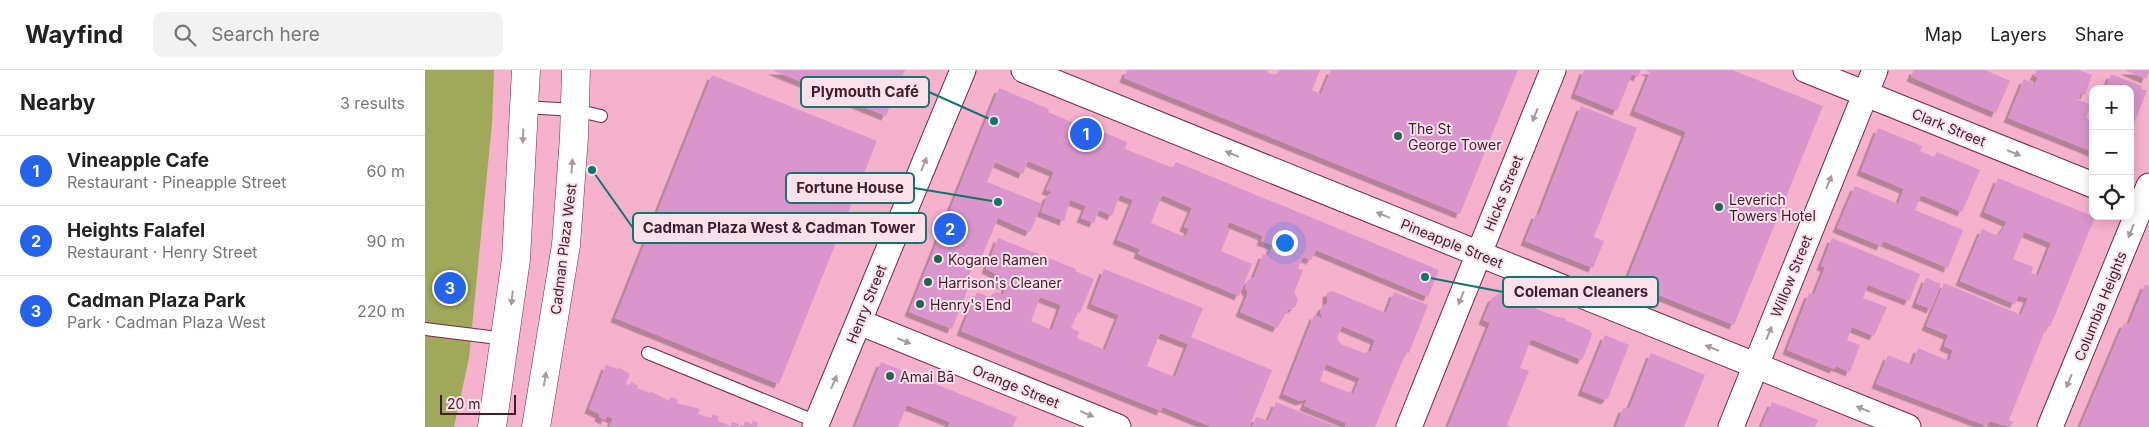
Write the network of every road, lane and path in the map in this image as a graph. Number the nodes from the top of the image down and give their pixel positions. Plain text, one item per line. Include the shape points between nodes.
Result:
1 (526, 70) edge
2 (576, 70) edge
3 (963, 70) edge
4 (1024, 70) edge
5 (1553, 70) edge
6 (1806, 70) edge
7 (1875, 70) edge
8 (1865, 94) junction
9 (524, 106) junction
10 (575, 110) junction
11 (601, 116) dead end
12 (2089, 183) edge
13 (2140, 196) edge
14 (1479, 254) junction
15 (859, 322) junction
16 (425, 328) edge
17 (506, 339) junction
18 (648, 353) dead end
19 (1756, 366) junction
20 (816, 425) edge
21 (492, 427) edge
22 (536, 427) edge
23 (1118, 427) edge
24 (1409, 427) edge
25 (1731, 427) edge
26 (1908, 427) edge
27 (2050, 427) edge

1 - 9 main road
2 - 10 main road, Cadman Plaza West
15 -> 3 street, Henry Street
14 -> 4 street, Pineapple Street
5 -> 14 street, Hicks Street
6 - 8 street, Clark Street
7 - 8 street, Willow Street
8 -> 12 street, Clark Street
19 -> 8 street, Willow Street
9 - 10 lane
9 -> 17 main road via 516,259
10 - 11 lane
22 -> 10 main road, Cadman Plaza West via 566,245
13 -> 27 street, Columbia Heights
19 -> 14 street, Pineapple Street
14 -> 24 street, Hicks Street
20 -> 15 street, Henry Street
15 -> 23 street, Orange Street
16 - 17 lane
17 - 21 main road
18 - 20 lane
19 - 25 street, Willow Street
26 -> 19 street, Pineapple Street

